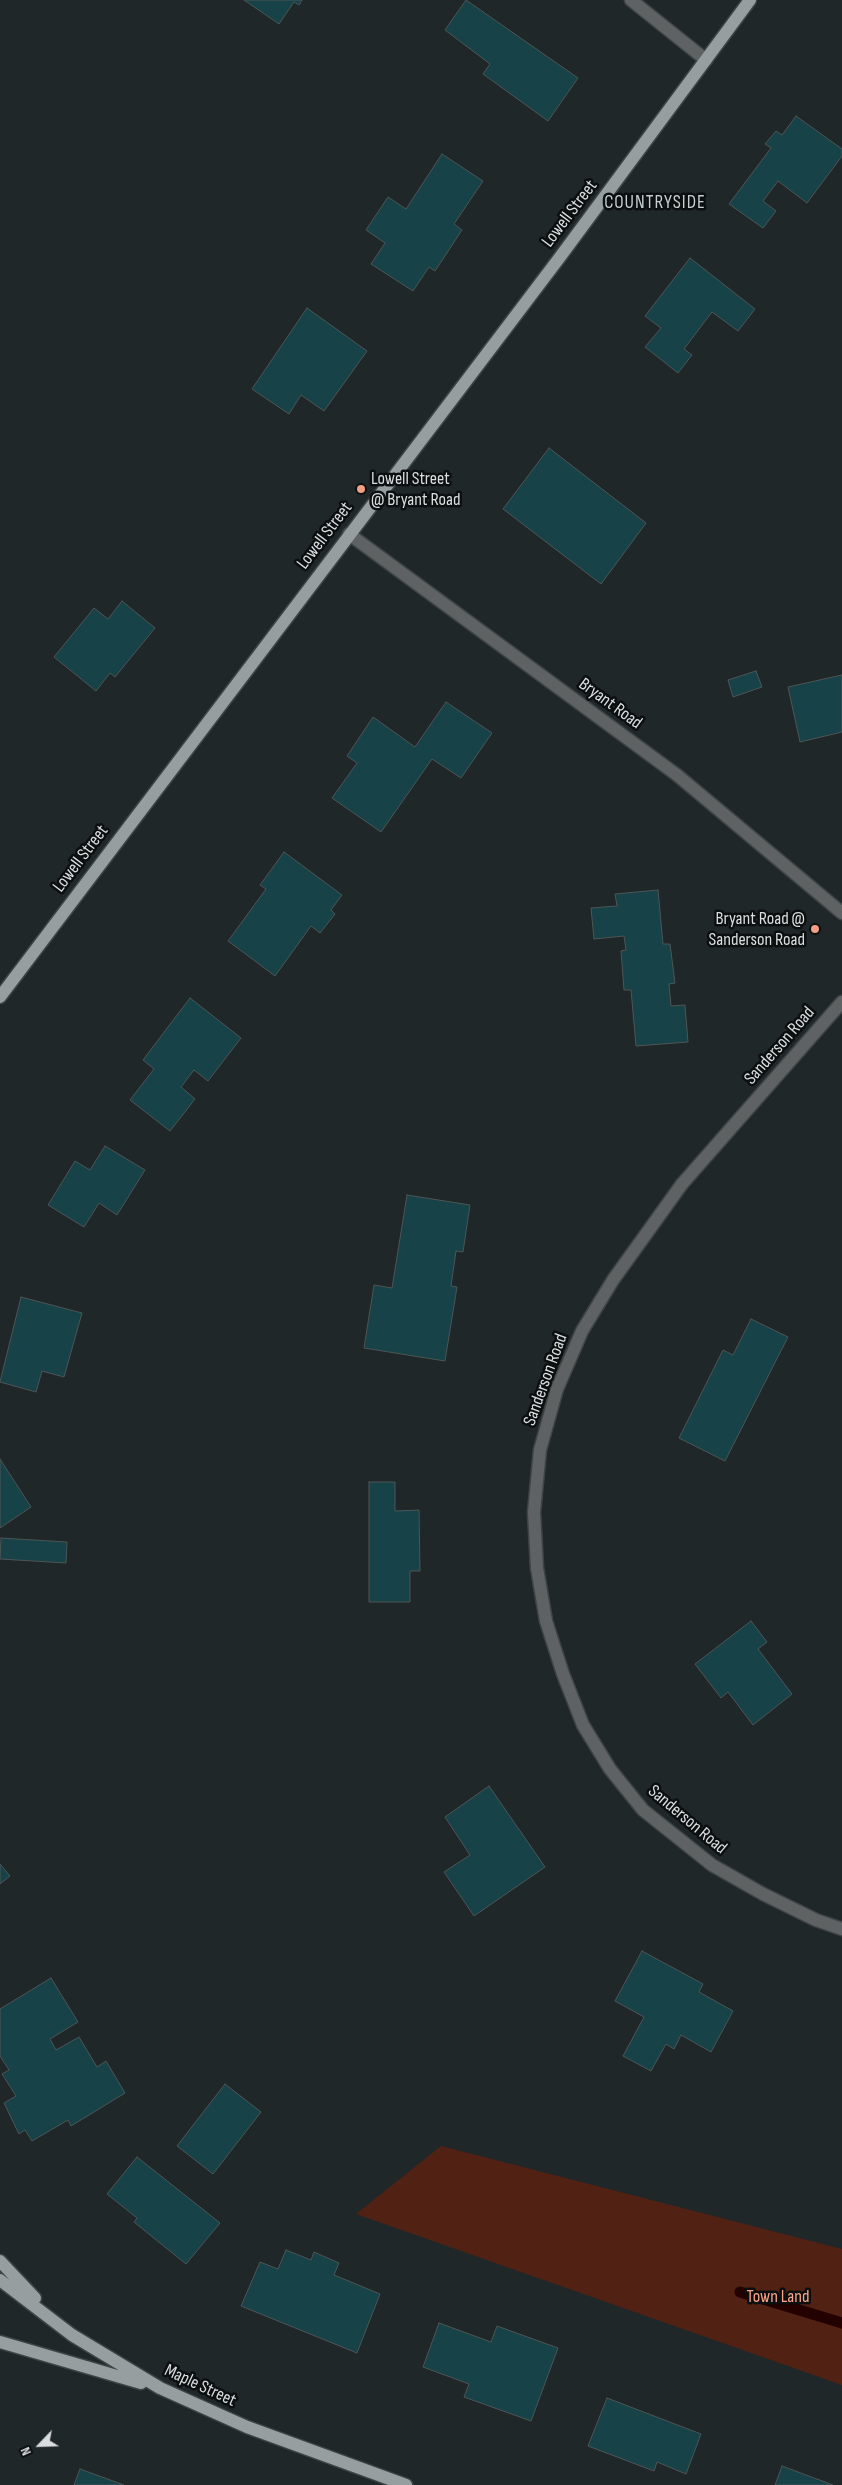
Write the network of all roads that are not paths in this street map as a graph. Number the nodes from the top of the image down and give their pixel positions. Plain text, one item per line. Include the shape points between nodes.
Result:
1 (631, 0) edge
2 (750, 0) edge
3 (706, 60) junction
4 (349, 534) junction
5 (842, 913) edge
6 (0, 997) edge
7 (842, 1002) edge
8 (842, 1928) edge
9 (0, 2261) edge
10 (0, 2280) edge
11 (72, 2335) junction
12 (0, 2342) edge
13 (160, 2388) junction
14 (406, 2485) edge

1 - 3 street
2 - 3 main road, Lowell Street
3 - 4 main road, Lowell Street
4 - 5 street, Bryant Road via 677,775
4 - 6 main road, Lowell Street
7 - 8 street, Sanderson Road via 682,1184 612,1280 582,1331 557,1389 540,1450 534,1512 537,1568 546,1621 562,1674 583,1725 610,1769 643,1810 712,1865 807,1916
9 - 11 main road
10 - 11 main road, Maple Street
11 - 13 main road, Maple Street
12 - 13 main road
13 - 14 main road, Maple Street via 247,2426

